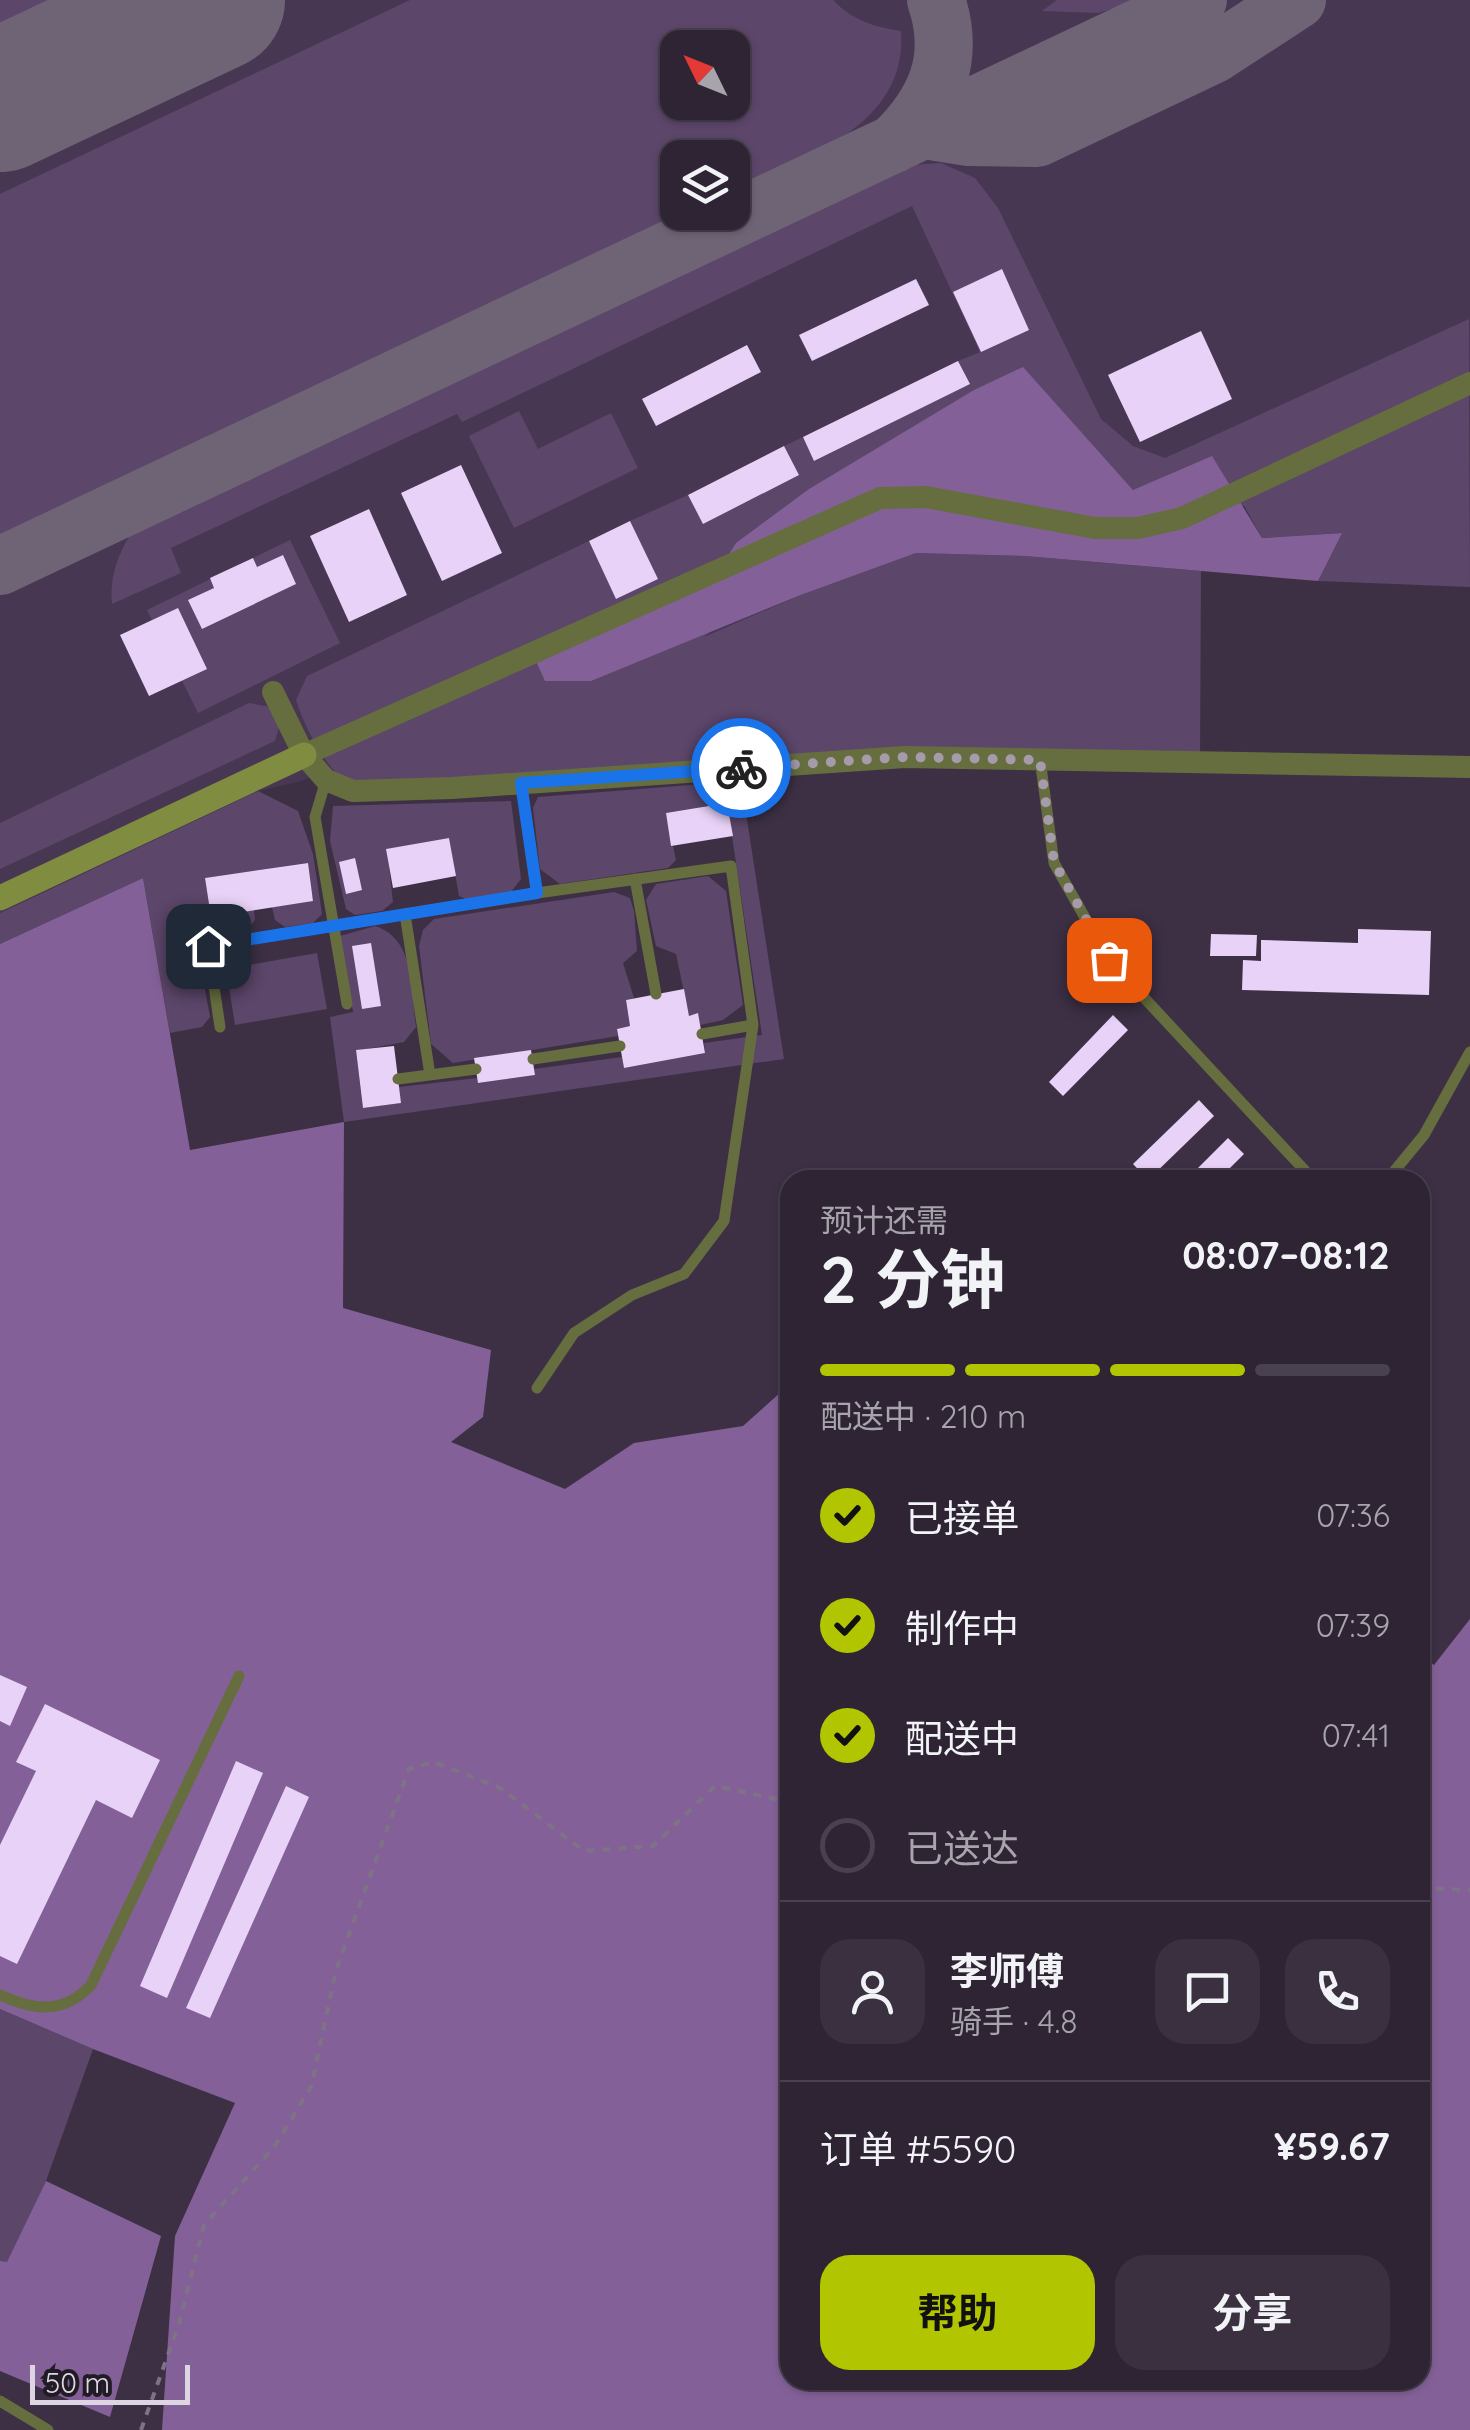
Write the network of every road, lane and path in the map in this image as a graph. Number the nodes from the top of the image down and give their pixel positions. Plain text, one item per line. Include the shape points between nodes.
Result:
1 (1470, 383) edge
2 (273, 692) dead end
3 (304, 755) junction
4 (1040, 760) junction
5 (1470, 768) edge
6 (326, 780) junction
7 (521, 783) junction
8 (635, 879) junction
9 (537, 893) junction
10 (0, 898) edge
11 (406, 914) junction
12 (334, 925) junction
13 (656, 994) dead end
14 (347, 1004) dead end
15 (753, 1025) junction
16 (220, 1027) dead end
17 (702, 1034) dead end
18 (620, 1046) dead end
19 (1470, 1052) edge
20 (533, 1060) dead end
21 (476, 1068) dead end
22 (430, 1075) junction
23 (398, 1079) dead end
24 (1304, 1170) edge
25 (1395, 1170) edge
26 (537, 1388) dead end
27 (239, 1676) dead end
28 (780, 1800) edge
29 (1430, 1888) edge
30 (1470, 1890) edge
31 (0, 1994) edge
32 (0, 2401) edge
33 (48, 2430) edge
34 (142, 2430) edge

1 - 3 street via 1182,518 1138,528 1095,528 926,497 880,498
2 - 3 street
3 - 6 street
3 - 10 street
4 - 5 street
4 - 7 street via 905,757
4 - 24 lane via 1054,862 1109,960
6 - 7 street via 353,791
6 - 12 lane via 315,817
7 - 9 lane
8 - 9 lane
8 - 13 lane
8 - 15 lane via 731,866
9 - 11 lane
11 - 12 lane
11 - 22 lane
12 - 14 lane
12 - 16 lane via 208,946
15 - 17 lane
15 - 26 lane via 724,1221 684,1274 632,1295 574,1333
18 - 20 lane
19 - 25 lane via 1424,1135
21 - 22 lane
22 - 23 lane
27 - 31 lane via 91,1984 76,2001 50,2008
28 - 34 path via 716,1786 653,1846 584,1851 500,1788 434,1762 408,1769 336,1970 311,2087 274,2147 204,2225
29 - 30 path
32 - 33 lane

